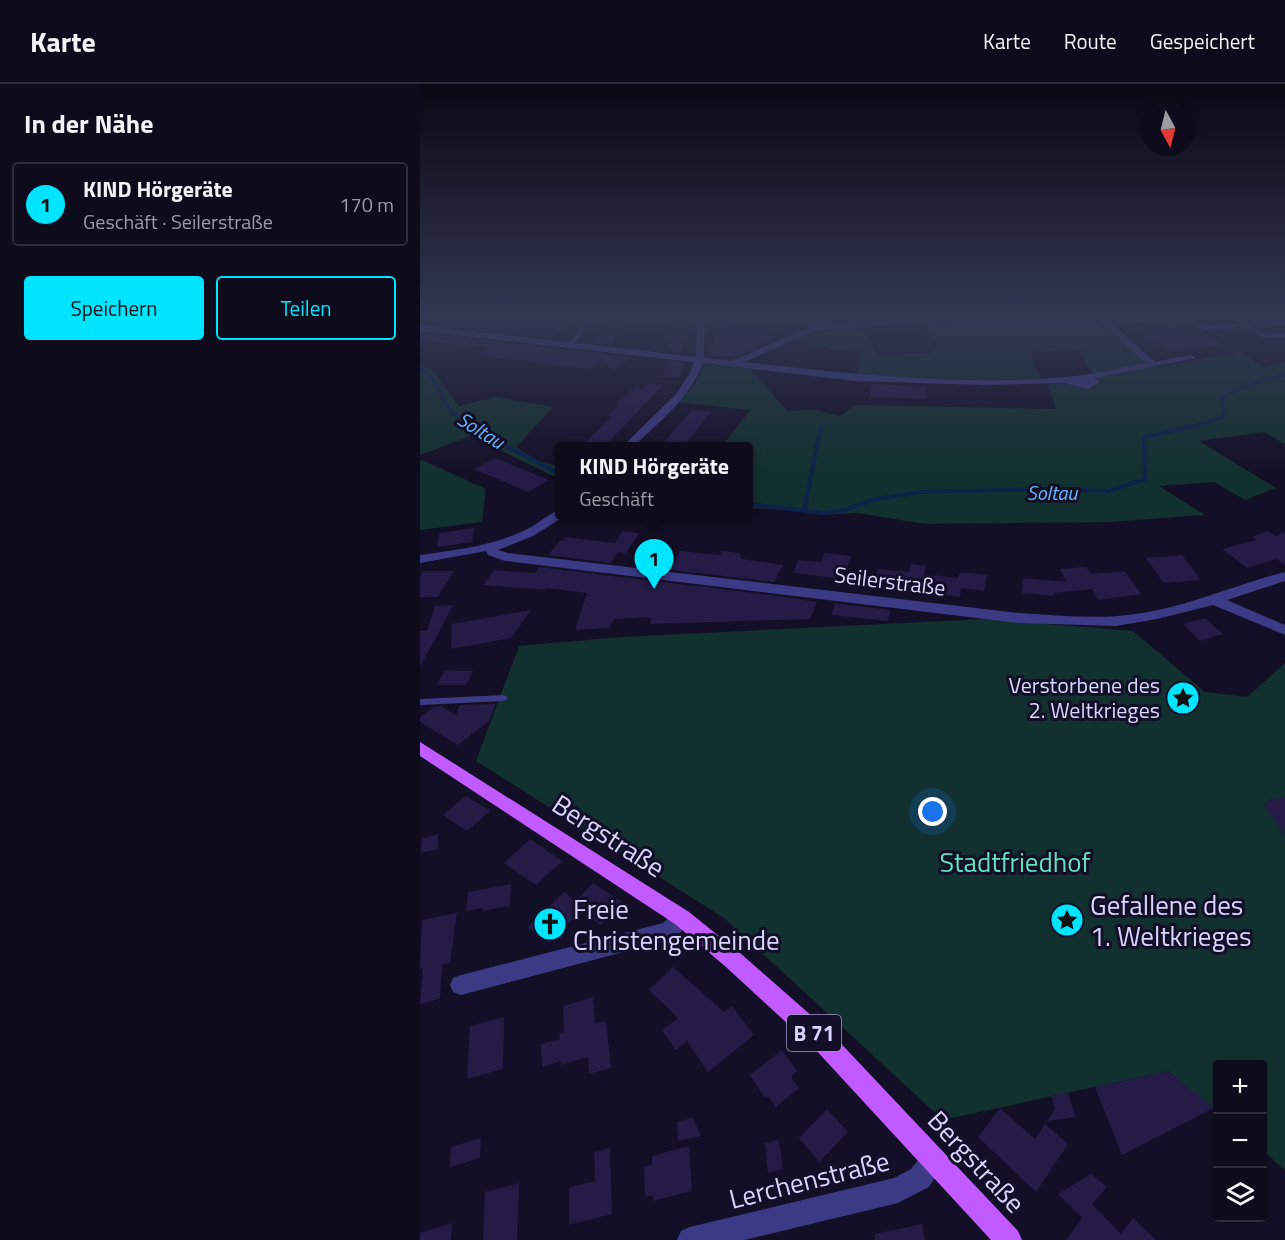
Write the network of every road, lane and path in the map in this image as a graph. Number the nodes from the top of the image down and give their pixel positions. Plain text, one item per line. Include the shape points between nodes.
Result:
1 (696, 369) edge
2 (782, 369) edge
3 (1131, 369) edge
4 (633, 442) edge
5 (555, 518) edge
6 (490, 546) junction
7 (420, 559) edge
8 (1285, 576) edge
9 (1212, 599) junction
10 (1285, 630) edge
11 (502, 698) dead end
12 (420, 702) edge
13 (420, 748) edge
14 (682, 918) junction
15 (461, 985) dead end
16 (934, 1160) junction
17 (690, 1240) edge
18 (1009, 1240) edge

1 - 4 street via 688,384
2 - 3 street via 873,378 1064,380 1088,386 1095,382 1085,377
5 - 6 street via 524,536
6 - 7 street
6 - 9 street, Seilerstraße via 493,552 505,557 1019,618 1114,621 1160,614
8 - 9 street, Seilerstraße
9 - 10 street
11 - 12 lane
13 - 14 main road, Bergstraße / B 71
14 - 15 street via 669,931
14 - 16 main road, Bergstraße / B 71 via 822,1040
16 - 17 street, Lerchenstraße via 920,1178 898,1190
16 - 18 main road, Bergstraße / B 71

